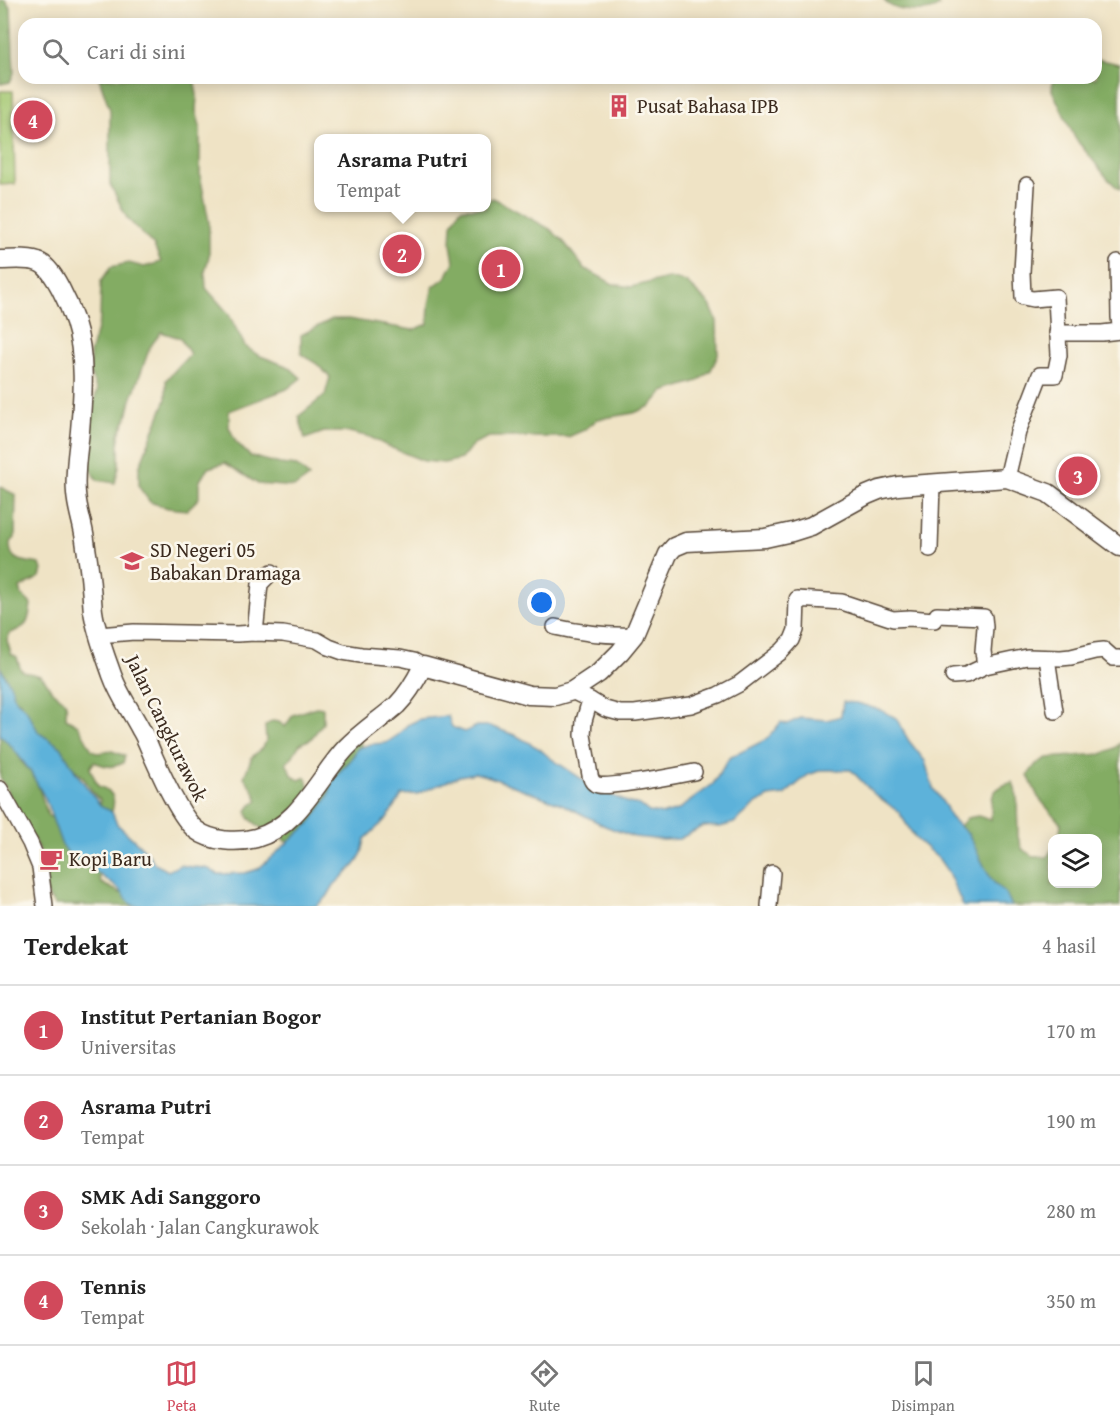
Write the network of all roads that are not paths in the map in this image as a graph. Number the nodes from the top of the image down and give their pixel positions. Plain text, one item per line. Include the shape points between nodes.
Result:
1 (1027, 184) dead end
2 (0, 260) edge
3 (1118, 262) dead end
4 (1120, 328) edge
5 (1057, 333) junction
6 (1007, 478) junction
7 (932, 484) junction
8 (1120, 547) edge
9 (930, 549) dead end
10 (272, 572) dead end
11 (555, 627) dead end
12 (255, 633) junction
13 (99, 635) junction
14 (634, 635) junction
15 (1047, 658) junction
16 (1120, 658) edge
17 (423, 666) junction
18 (985, 666) junction
19 (953, 676) dead end
20 (572, 692) junction
21 (590, 700) junction
22 (1055, 711) dead end
23 (694, 772) dead end
24 (0, 789) edge
25 (772, 873) dead end
26 (45, 906) edge
27 (769, 906) edge

1 - 5 street via 1023,297 1056,297
2 - 13 street, Jalan Cangkurawok via 37,261 45,265 72,314 80,342 82,398 76,496
3 - 4 street
4 - 5 street via 1102,333
5 - 6 street via 1059,355 1055,375 1040,375 1018,432
6 - 7 street
6 - 8 street via 1048,493
7 - 9 street
7 - 14 street via 879,490 792,532 765,538 686,542 674,547 663,563
10 - 12 street via 260,584
11 - 14 street via 604,635
12 - 13 street
12 - 17 street via 307,638 343,652 400,658
13 - 17 street, Jalan Cangkurawok via 112,676 177,804 197,830 231,841 246,841 278,828 316,788 346,747 398,704
14 - 20 street via 599,673
15 - 16 street via 1104,651
15 - 18 street via 1027,657
15 - 22 street
17 - 20 street via 529,695
18 - 19 street
18 - 21 street via 984,617 938,615 934,620 893,619 842,602 796,599 796,630 792,640 739,684 718,695 691,705 635,713 605,709
20 - 21 street
21 - 23 street via 583,735 595,784 647,781
24 - 26 street via 40,867
25 - 27 street

